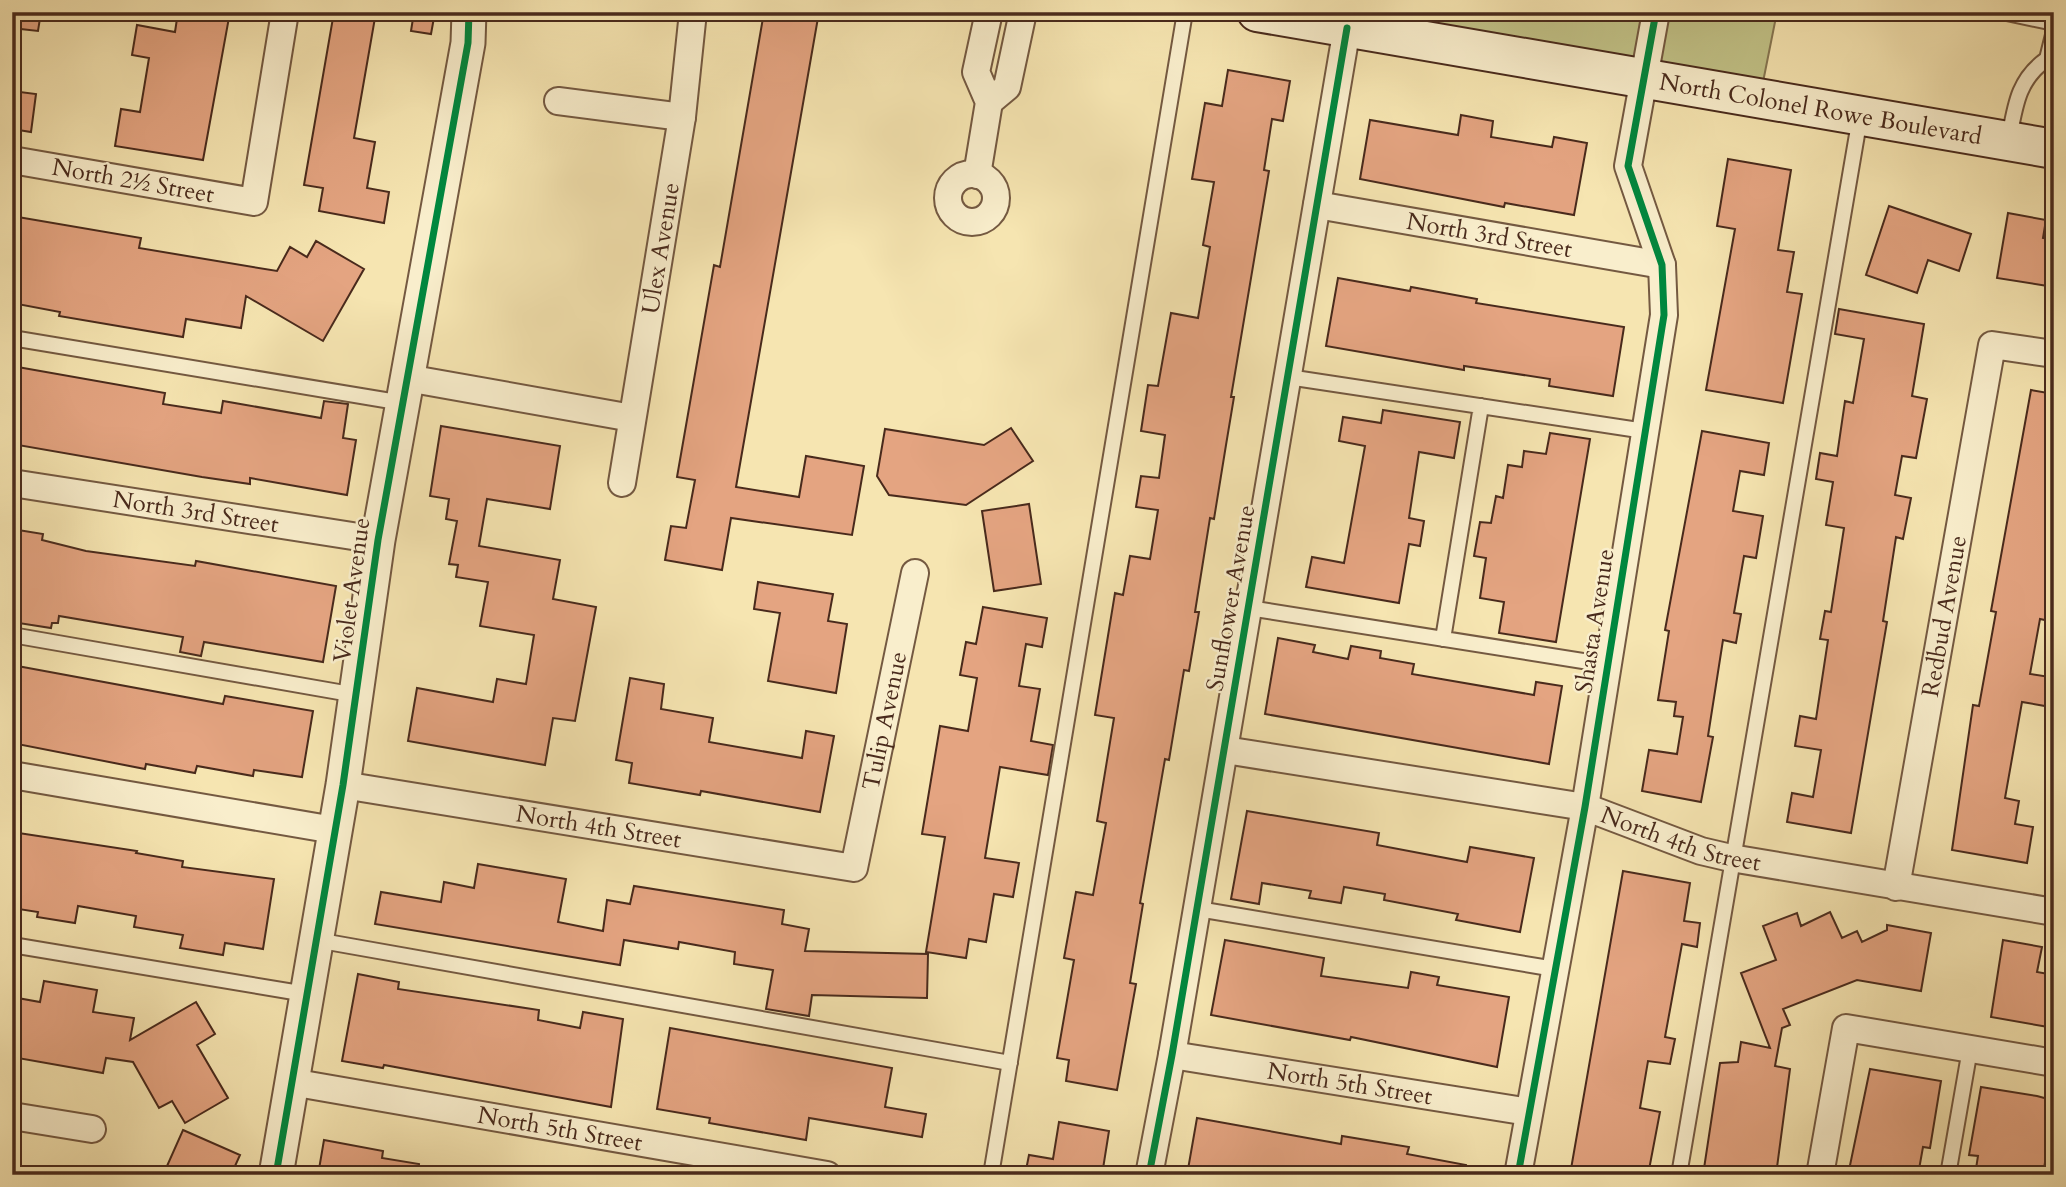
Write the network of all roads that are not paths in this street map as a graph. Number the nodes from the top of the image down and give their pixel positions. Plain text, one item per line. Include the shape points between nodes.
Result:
1 (285, 12) edge
2 (469, 12) edge
3 (693, 12) edge
4 (989, 12) edge
5 (1023, 12) edge
6 (1185, 12) edge
7 (1257, 12) edge
8 (1656, 12) edge
9 (2002, 12) edge
10 (2054, 23) edge
11 (1347, 28) junction
12 (2054, 31) edge
13 (2050, 66) edge
14 (1645, 77) junction
15 (558, 101) dead end
16 (989, 102) junction
17 (1860, 116) junction
18 (682, 117) junction
19 (2008, 141) junction
20 (2054, 149) edge
21 (12, 160) edge
22 (977, 175) dead end
23 (1317, 205) junction
24 (1662, 265) junction
25 (12, 338) edge
26 (2054, 355) edge
27 (1288, 377) junction
28 (405, 391) junction
29 (1481, 406) junction
30 (632, 418) junction
31 (1645, 431) junction
32 (12, 483) edge
33 (622, 483) dead end
34 (378, 540) junction
35 (915, 573) dead end
36 (1249, 608) junction
37 (12, 635) edge
38 (1443, 639) junction
39 (1608, 665) junction
40 (356, 695) junction
41 (1225, 750) junction
42 (12, 775) edge
43 (343, 785) junction
44 (1585, 807) junction
45 (334, 830) junction
46 (1731, 858) junction
47 (853, 869) joint
48 (1896, 887) junction
49 (1198, 909) junction
50 (2054, 912) edge
51 (316, 940) junction
52 (12, 945) edge
53 (1555, 969) junction
54 (306, 994) junction
55 (1970, 1049) junction
56 (1172, 1055) junction
57 (1010, 1063) junction
58 (2054, 1063) edge
59 (291, 1082) junction
60 (1529, 1112) junction
61 (12, 1116) edge
62 (92, 1129) dead end
63 (276, 1175) edge
64 (827, 1175) edge
65 (991, 1175) edge
66 (1149, 1175) edge
67 (1518, 1175) edge
68 (1679, 1175) edge
69 (1821, 1175) edge
70 (1948, 1175) edge

1 - 21 street, North 2½ Street via 254,202
2 - 28 street, Violet Avenue via 468,43
3 - 18 street, Ulex Avenue
4 - 16 street via 976,72
5 - 16 street via 1007,88
6 - 57 lane
7 - 11 main road, North Colonel Rowe Boulevard
8 - 14 street, Shasta Avenue
9 - 10 lane
11 - 14 main road, North Colonel Rowe Boulevard
11 - 23 street, Sunflower Avenue
12 - 13 lane
13 - 19 lane via 2031,70 2025,79
14 - 17 main road, North Colonel Rowe Boulevard
14 - 24 street, Shasta Avenue via 1628,166
15 - 18 street
16 - 22 street
17 - 19 main road, North Colonel Rowe Boulevard
17 - 46 lane
18 - 30 street, Ulex Avenue
19 - 20 main road, North Colonel Rowe Boulevard
23 - 24 street, North 3rd Street
23 - 27 street, Sunflower Avenue
24 - 31 street, Shasta Avenue via 1664,315
25 - 28 lane
26 - 48 street, Redbud Avenue via 1992,345
27 - 29 lane
27 - 36 street, Sunflower Avenue
28 - 30 street
28 - 34 street, Violet Avenue
29 - 31 lane
29 - 38 lane
30 - 33 street, Ulex Avenue
31 - 39 street, Shasta Avenue
32 - 34 street, North 3rd Street
34 - 40 street, Violet Avenue
35 - 47 street, Tulip Avenue
36 - 38 lane
36 - 41 street, Sunflower Avenue
37 - 40 lane
38 - 39 lane
39 - 44 street, Shasta Avenue
40 - 43 street, Violet Avenue
41 - 44 street, North 4th Street
41 - 49 street, Sunflower Avenue
42 - 45 street
43 - 45 street, Violet Avenue
43 - 47 street, North 4th Street
44 - 46 street, North 4th Street
44 - 53 street, Shasta Avenue
45 - 51 street, Violet Avenue
46 - 48 street, North 4th Street
46 - 68 lane
48 - 50 street, North 4th Street
49 - 53 lane
49 - 56 street, Sunflower Avenue
51 - 54 street, Violet Avenue
51 - 57 lane
52 - 54 lane
53 - 60 street, Shasta Avenue
54 - 59 street, Violet Avenue
55 - 58 street
55 - 69 street via 1846,1028
55 - 70 lane
56 - 60 street, North 5th Street
56 - 66 street, Sunflower Avenue
57 - 65 lane
59 - 63 street, Violet Avenue
59 - 64 street, North 5th Street
60 - 67 street, Shasta Avenue
61 - 62 street

